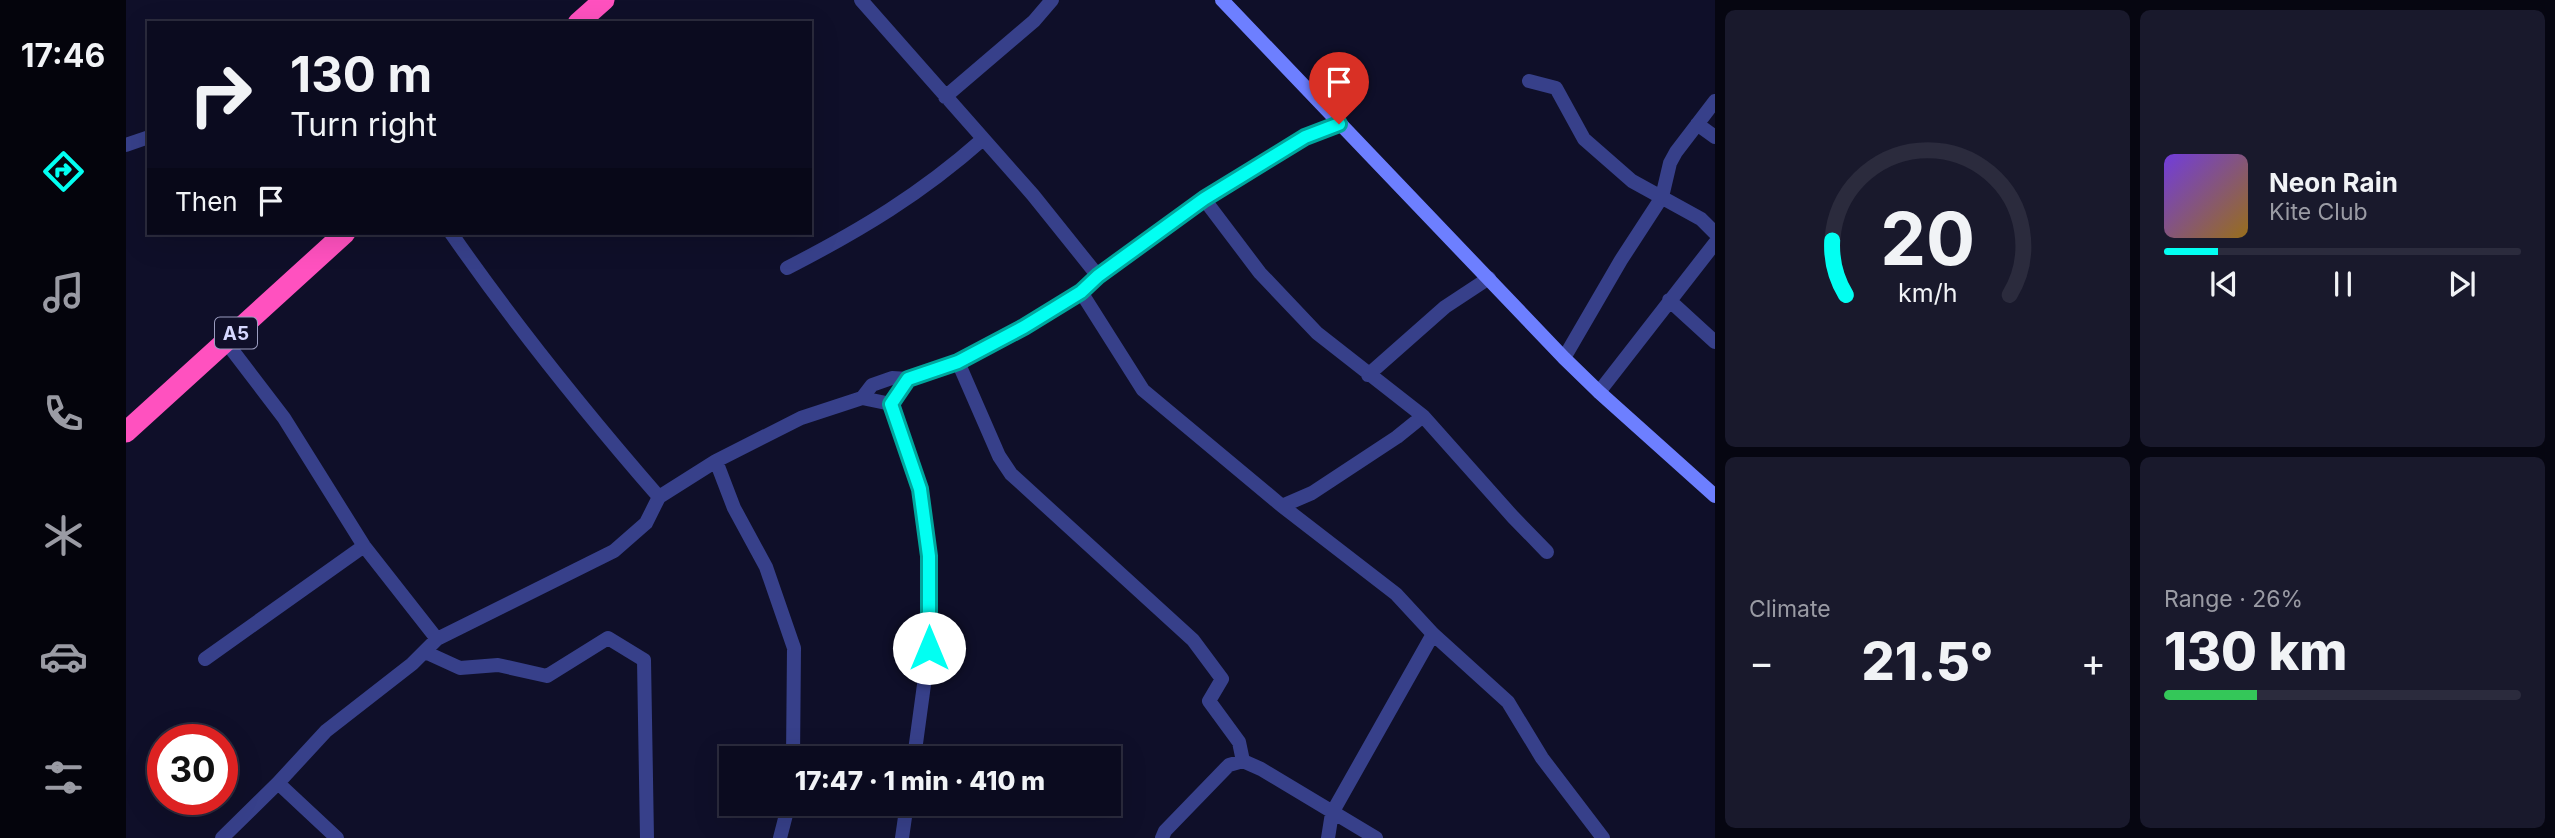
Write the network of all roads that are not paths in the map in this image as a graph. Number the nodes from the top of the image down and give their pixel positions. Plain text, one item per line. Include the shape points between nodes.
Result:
1 (604, 0) edge
2 (861, 0) edge
3 (1052, 0) edge
4 (1222, 0) edge
5 (580, 21) edge
6 (1529, 81) dead end
7 (945, 97) junction
8 (1715, 100) edge
9 (1339, 124) junction
10 (1697, 124) junction
11 (1715, 137) edge
12 (147, 138) edge
13 (983, 139) junction
14 (126, 145) edge
15 (1662, 197) junction
16 (1204, 199) junction
17 (1715, 233) edge
18 (343, 235) edge
19 (452, 235) edge
20 (1715, 243) edge
21 (788, 268) dead end
22 (1098, 276) junction
23 (1489, 278) junction
24 (1081, 292) junction
25 (1669, 300) junction
26 (226, 342) junction
27 (1715, 342) edge
28 (1564, 358) junction
29 (958, 362) junction
30 (1368, 375) junction
31 (908, 379) junction
32 (1599, 392) junction
33 (862, 398) junction
34 (891, 404) junction
35 (1423, 416) junction
36 (126, 432) edge
37 (716, 461) junction
38 (1715, 496) edge
39 (659, 497) junction
40 (1282, 506) junction
41 (363, 546) junction
42 (1546, 552) dead end
43 (1433, 634) junction
44 (437, 639) junction
45 (425, 652) junction
46 (205, 659) dead end
47 (793, 746) edge
48 (916, 746) edge
49 (1243, 761) junction
50 (278, 783) junction
51 (1332, 813) junction
52 (786, 816) edge
53 (905, 816) edge
54 (222, 838) edge
55 (337, 838) edge
56 (647, 838) edge
57 (780, 838) edge
58 (902, 838) edge
59 (1162, 838) edge
60 (1328, 838) edge
61 (1377, 838) edge
62 (1602, 838) edge

1 - 5 highway
2 - 7 street
3 - 7 street
4 - 9 street
6 - 15 street via 1556,88 1584,139 1632,181
7 - 13 street
8 - 10 street
9 - 16 street via 1305,137
9 - 23 street
10 - 11 street
10 - 15 street via 1670,163
12 - 14 street
13 - 21 street via 909,199
13 - 22 street
15 - 17 street via 1701,219
15 - 28 street
16 - 22 street
16 - 30 street via 1259,273 1317,333
18 - 26 highway, A5
19 - 39 street via 495,297
20 - 25 street
22 - 24 street
23 - 28 street
23 - 30 street via 1445,307
24 - 29 street
24 - 40 street via 1143,390
25 - 27 street
25 - 32 street
26 - 36 highway, A5
26 - 41 street via 284,418
28 - 32 street
29 - 31 street
29 - 49 street via 1011,474 1193,640 1220,676 1220,685 1209,701 1239,742
30 - 35 street
31 - 33 street via 892,378 872,385
31 - 34 street
32 - 38 street
33 - 34 street
33 - 37 street via 802,418
34 - 48 street via 920,489 929,556 929,648
35 - 40 street via 1312,493
35 - 42 street
37 - 39 street
37 - 47 street via 734,508 766,567 794,648
39 - 44 street via 646,523 614,551
40 - 43 street via 1396,594
41 - 44 street
41 - 46 street
43 - 51 street
43 - 62 street via 1508,702 1542,758
44 - 45 street
45 - 50 street via 326,731
45 - 56 street via 460,668 498,665 547,676 608,638 645,660
49 - 51 street
49 - 59 street via 1228,765
50 - 54 street
50 - 55 street
51 - 60 street
51 - 61 street
52 - 57 street
53 - 58 street

